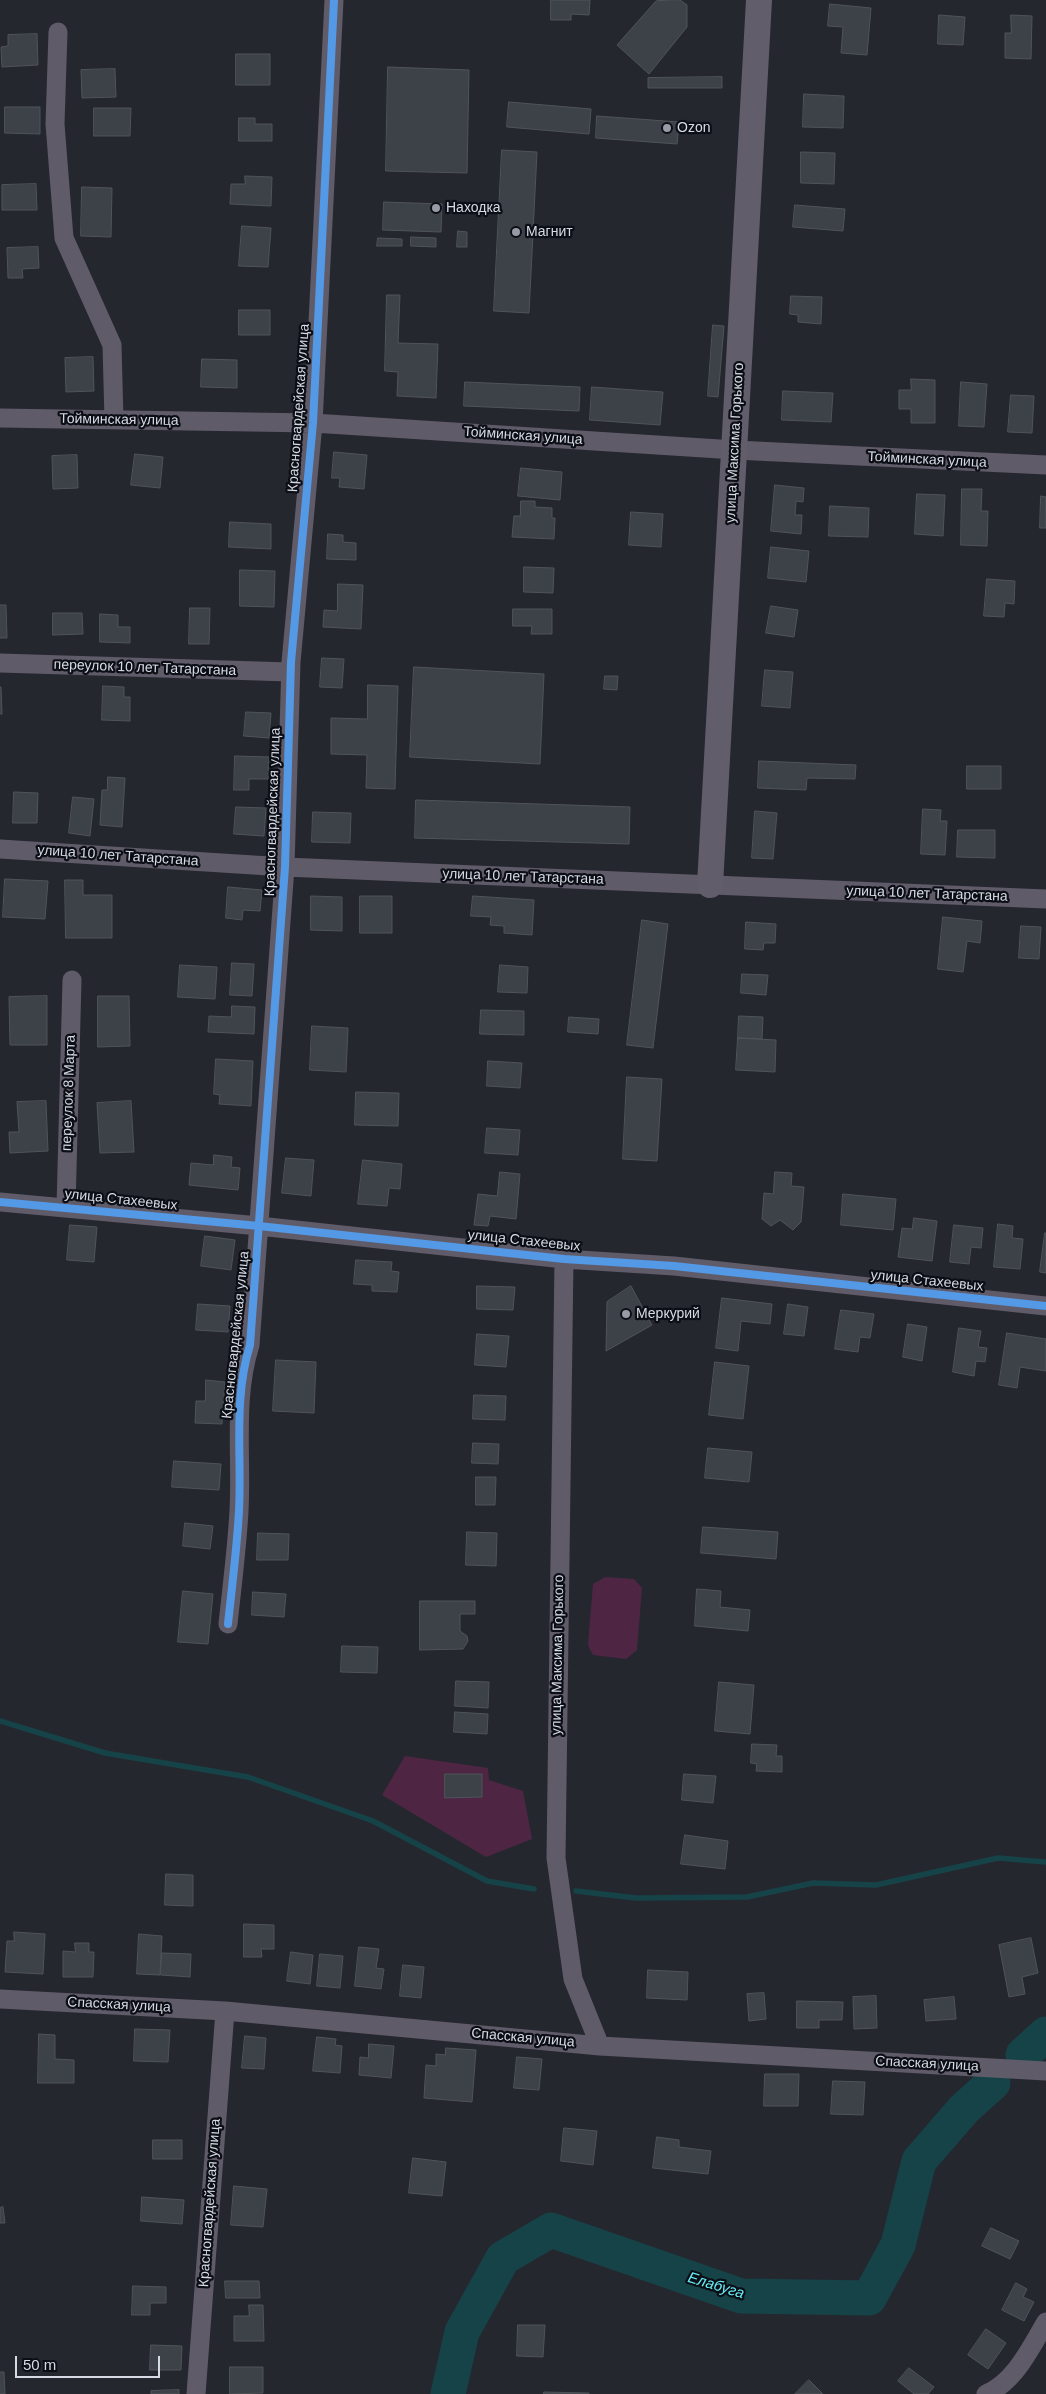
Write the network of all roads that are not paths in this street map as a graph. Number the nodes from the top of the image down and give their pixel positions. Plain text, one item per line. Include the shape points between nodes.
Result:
1 (334, 0) edge
2 (759, 0) edge
3 (58, 32) dead end
4 (0, 418) edge
5 (114, 420) junction
6 (313, 423) junction
7 (735, 450) junction
8 (1046, 465) edge
9 (0, 663) edge
10 (290, 672) junction
11 (0, 849) edge
12 (285, 867) junction
13 (710, 885) junction
14 (1046, 899) edge
15 (72, 980) dead end
16 (0, 1202) edge
17 (66, 1207) junction
18 (259, 1226) junction
19 (564, 1259) junction
20 (1046, 1306) edge
21 (228, 1624) dead end
22 (0, 1999) edge
23 (225, 2011) junction
24 (600, 2046) junction
25 (1046, 2071) edge
26 (1046, 2322) edge
27 (196, 2394) edge
28 (986, 2394) edge

1 - 6 street, Красногвардейская улица
2 - 7 street, улица Максима Горького
3 - 5 street via 55,124 64,238 112,345
4 - 5 street, Тойминская улица
5 - 6 street, Тойминская улица
6 - 7 street, Тойминская улица
6 - 10 street, Красногвардейская улица
7 - 8 street, Тойминская улица
7 - 13 street, улица Максима Горького
9 - 10 street, переулок 10 лет Татарстана
10 - 12 street, Красногвардейская улица
11 - 12 street, улица 10 лет Татарстана
12 - 13 street, улица 10 лет Татарстана
12 - 18 street, Красногвардейская улица
13 - 14 street, улица 10 лет Татарстана
15 - 17 street, переулок 8 Марта
16 - 17 street, улица Стахеевых
17 - 18 street, улица Стахеевых
18 - 19 street, улица Стахеевых
18 - 21 street, Красногвардейская улица via 250,1345 242,1371 238,1426 239,1510
19 - 20 street, улица Стахеевых via 674,1266
19 - 24 street, улица Максима Горького via 556,1858 572,1979
22 - 23 street, Спасская улица
23 - 24 street, Спасская улица
23 - 27 street, Красногвардейская улица
24 - 25 street, Спасская улица
26 - 28 street via 1024,2359 1008,2378

